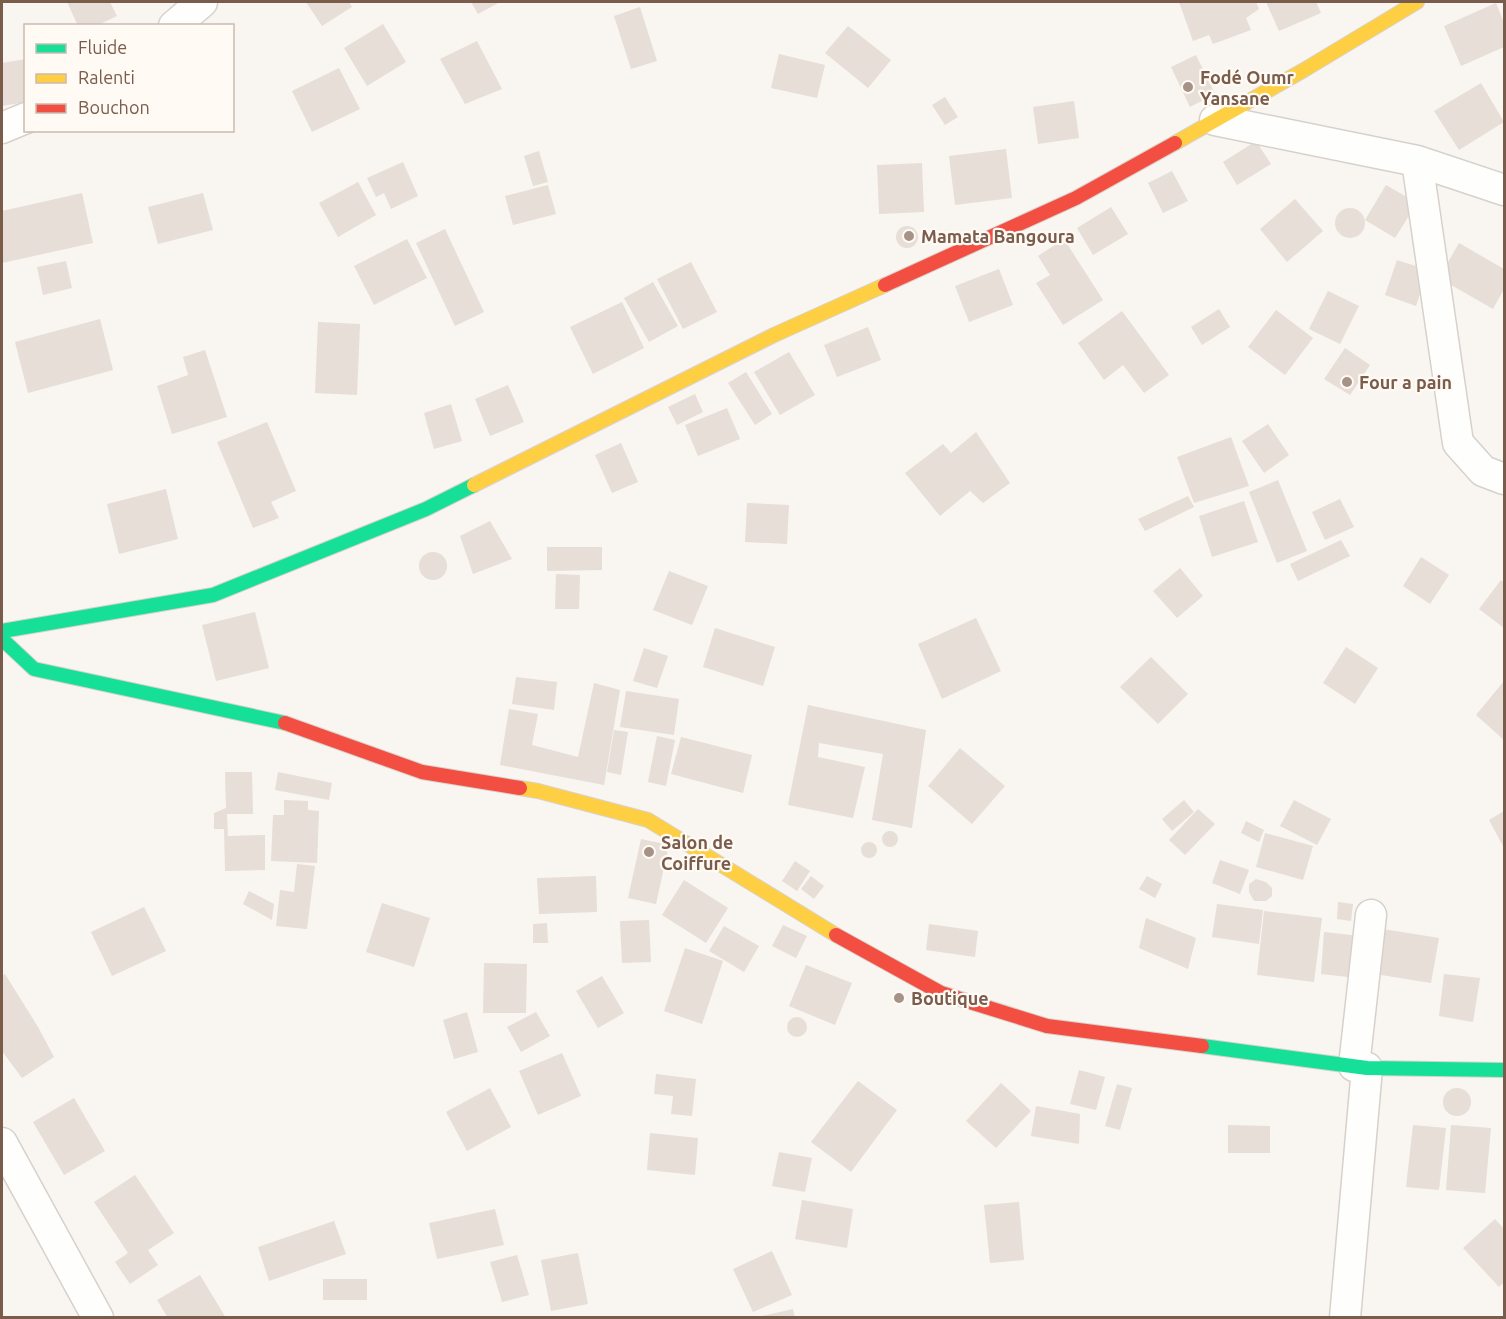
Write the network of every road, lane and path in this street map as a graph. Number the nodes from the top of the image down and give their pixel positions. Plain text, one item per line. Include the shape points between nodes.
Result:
1 (202, 2) edge
2 (1417, 2) edge
3 (176, 24) edge
4 (24, 119) edge
5 (1215, 120) junction
6 (2, 128) edge
7 (1416, 161) junction
8 (1504, 190) edge
9 (1504, 479) edge
10 (2, 631) edge
11 (2, 639) edge
12 (1371, 915) dead end
13 (1360, 1067) junction
14 (1504, 1070) edge
15 (2, 1143) edge
16 (98, 1317) edge
17 (1345, 1317) edge

1 - 3 street
2 - 5 street
4 - 6 street
5 - 7 street
5 - 10 street via 1076,198 774,335 426,509 213,595
7 - 8 street
7 - 9 street via 1458,443 1482,471
11 - 13 street via 34,669 288,724 422,772 538,791 648,820 842,939 941,993 1047,1026
12 - 13 street
13 - 14 street
13 - 17 street
15 - 16 street

